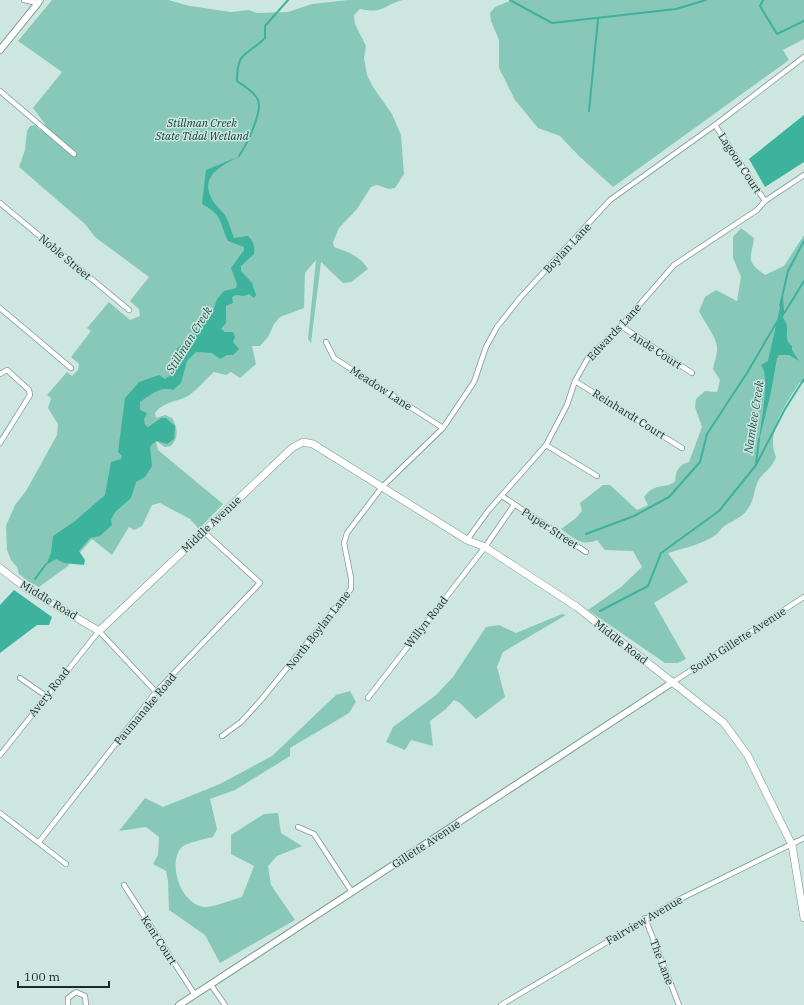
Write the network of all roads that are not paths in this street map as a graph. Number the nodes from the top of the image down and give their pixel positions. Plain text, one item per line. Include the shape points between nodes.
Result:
1 (24, 0) edge
2 (39, 1) edge
3 (0, 50) edge
4 (804, 57) edge
5 (0, 91) edge
6 (716, 125) junction
7 (74, 154) dead end
8 (804, 175) edge
9 (765, 201) junction
10 (0, 203) edge
11 (0, 308) edge
12 (129, 310) dead end
13 (621, 326) junction
14 (326, 342) dead end
15 (71, 368) dead end
16 (692, 373) dead end
17 (0, 374) edge
18 (575, 380) junction
19 (443, 428) junction
20 (0, 443) edge
21 (546, 445) junction
22 (682, 448) dead end
23 (331, 455) joint
24 (597, 476) dead end
25 (382, 487) junction
26 (502, 496) junction
27 (514, 505) junction
28 (203, 532) junction
29 (467, 540) junction
30 (485, 547) junction
31 (586, 552) dead end
32 (0, 568) edge
33 (804, 597) edge
34 (99, 631) junction
35 (20, 678) dead end
36 (673, 682) junction
37 (156, 692) junction
38 (46, 696) junction
39 (368, 698) dead end
40 (222, 736) dead end
41 (0, 755) edge
42 (0, 813) edge
43 (298, 827) dead end
44 (804, 838) edge
45 (39, 842) junction
46 (792, 844) junction
47 (66, 864) dead end
48 (124, 885) dead end
49 (352, 892) junction
50 (645, 918) junction
51 (804, 918) edge
52 (211, 984) junction
53 (195, 995) junction
54 (68, 1005) edge
55 (86, 1005) edge
56 (179, 1005) edge
57 (225, 1005) edge
58 (501, 1005) edge
59 (679, 1005) edge

1 - 2 street
2 - 3 street
4 - 6 street, Boylan Lane
5 - 7 street
6 - 9 street, Lagoon Court
6 - 19 street, Boylan Lane via 610,200 520,298 497,327 486,347 474,382
8 - 9 street, Edwards Lane
9 - 13 street, Edwards Lane via 757,210 674,265
10 - 12 street, Noble Street
11 - 15 street
13 - 16 street, Ande Court
13 - 18 street, Edwards Lane via 588,358
14 - 19 street, Meadow Lane via 334,358
17 - 20 street via 7,370 29,390 30,395
18 - 21 street, Edwards Lane via 567,405
18 - 22 street, Reinhardt Court
19 - 25 street, Boylan Lane
21 - 24 street
21 - 26 street, Edwards Lane
23 - 25 main road, Middle Road
23 - 28 main road, Middle Avenue via 308,442 298,444
25 - 29 main road, Middle Road
25 - 40 street, North Boylan Lane via 347,533 344,543 351,589 262,700 241,722
26 - 27 street
26 - 29 street, Edwards Lane
27 - 30 street, Willyn Road
27 - 31 street, Puper Street
28 - 34 main road, Middle Avenue
28 - 37 street, Paumanake Road via 260,583
29 - 30 main road, Middle Road
30 - 36 main road, Middle Road via 577,607
30 - 39 street, Willyn Road
32 - 34 main road, Middle Road via 26,588
33 - 36 street, South Gillette Avenue
34 - 37 street
34 - 38 street, Avery Road
35 - 38 street
36 - 46 main road, Middle Road via 708,709 733,733 748,756
36 - 49 street, Gillette Avenue
37 - 45 street, Paumanake Road
38 - 41 street, Avery Road
42 - 45 street
43 - 49 street via 314,834
44 - 46 street, Fairview Avenue
45 - 47 street
46 - 50 street, Fairview Avenue
46 - 51 main road, Middle Road
48 - 53 street, Kent Court
49 - 52 street, Gillette Avenue
50 - 58 street, Fairview Avenue
50 - 59 street, The Lane
52 - 53 street, Gillette Avenue
52 - 57 street
53 - 56 street, Gillette Avenue
54 - 55 street via 68,998 76,992 85,996

